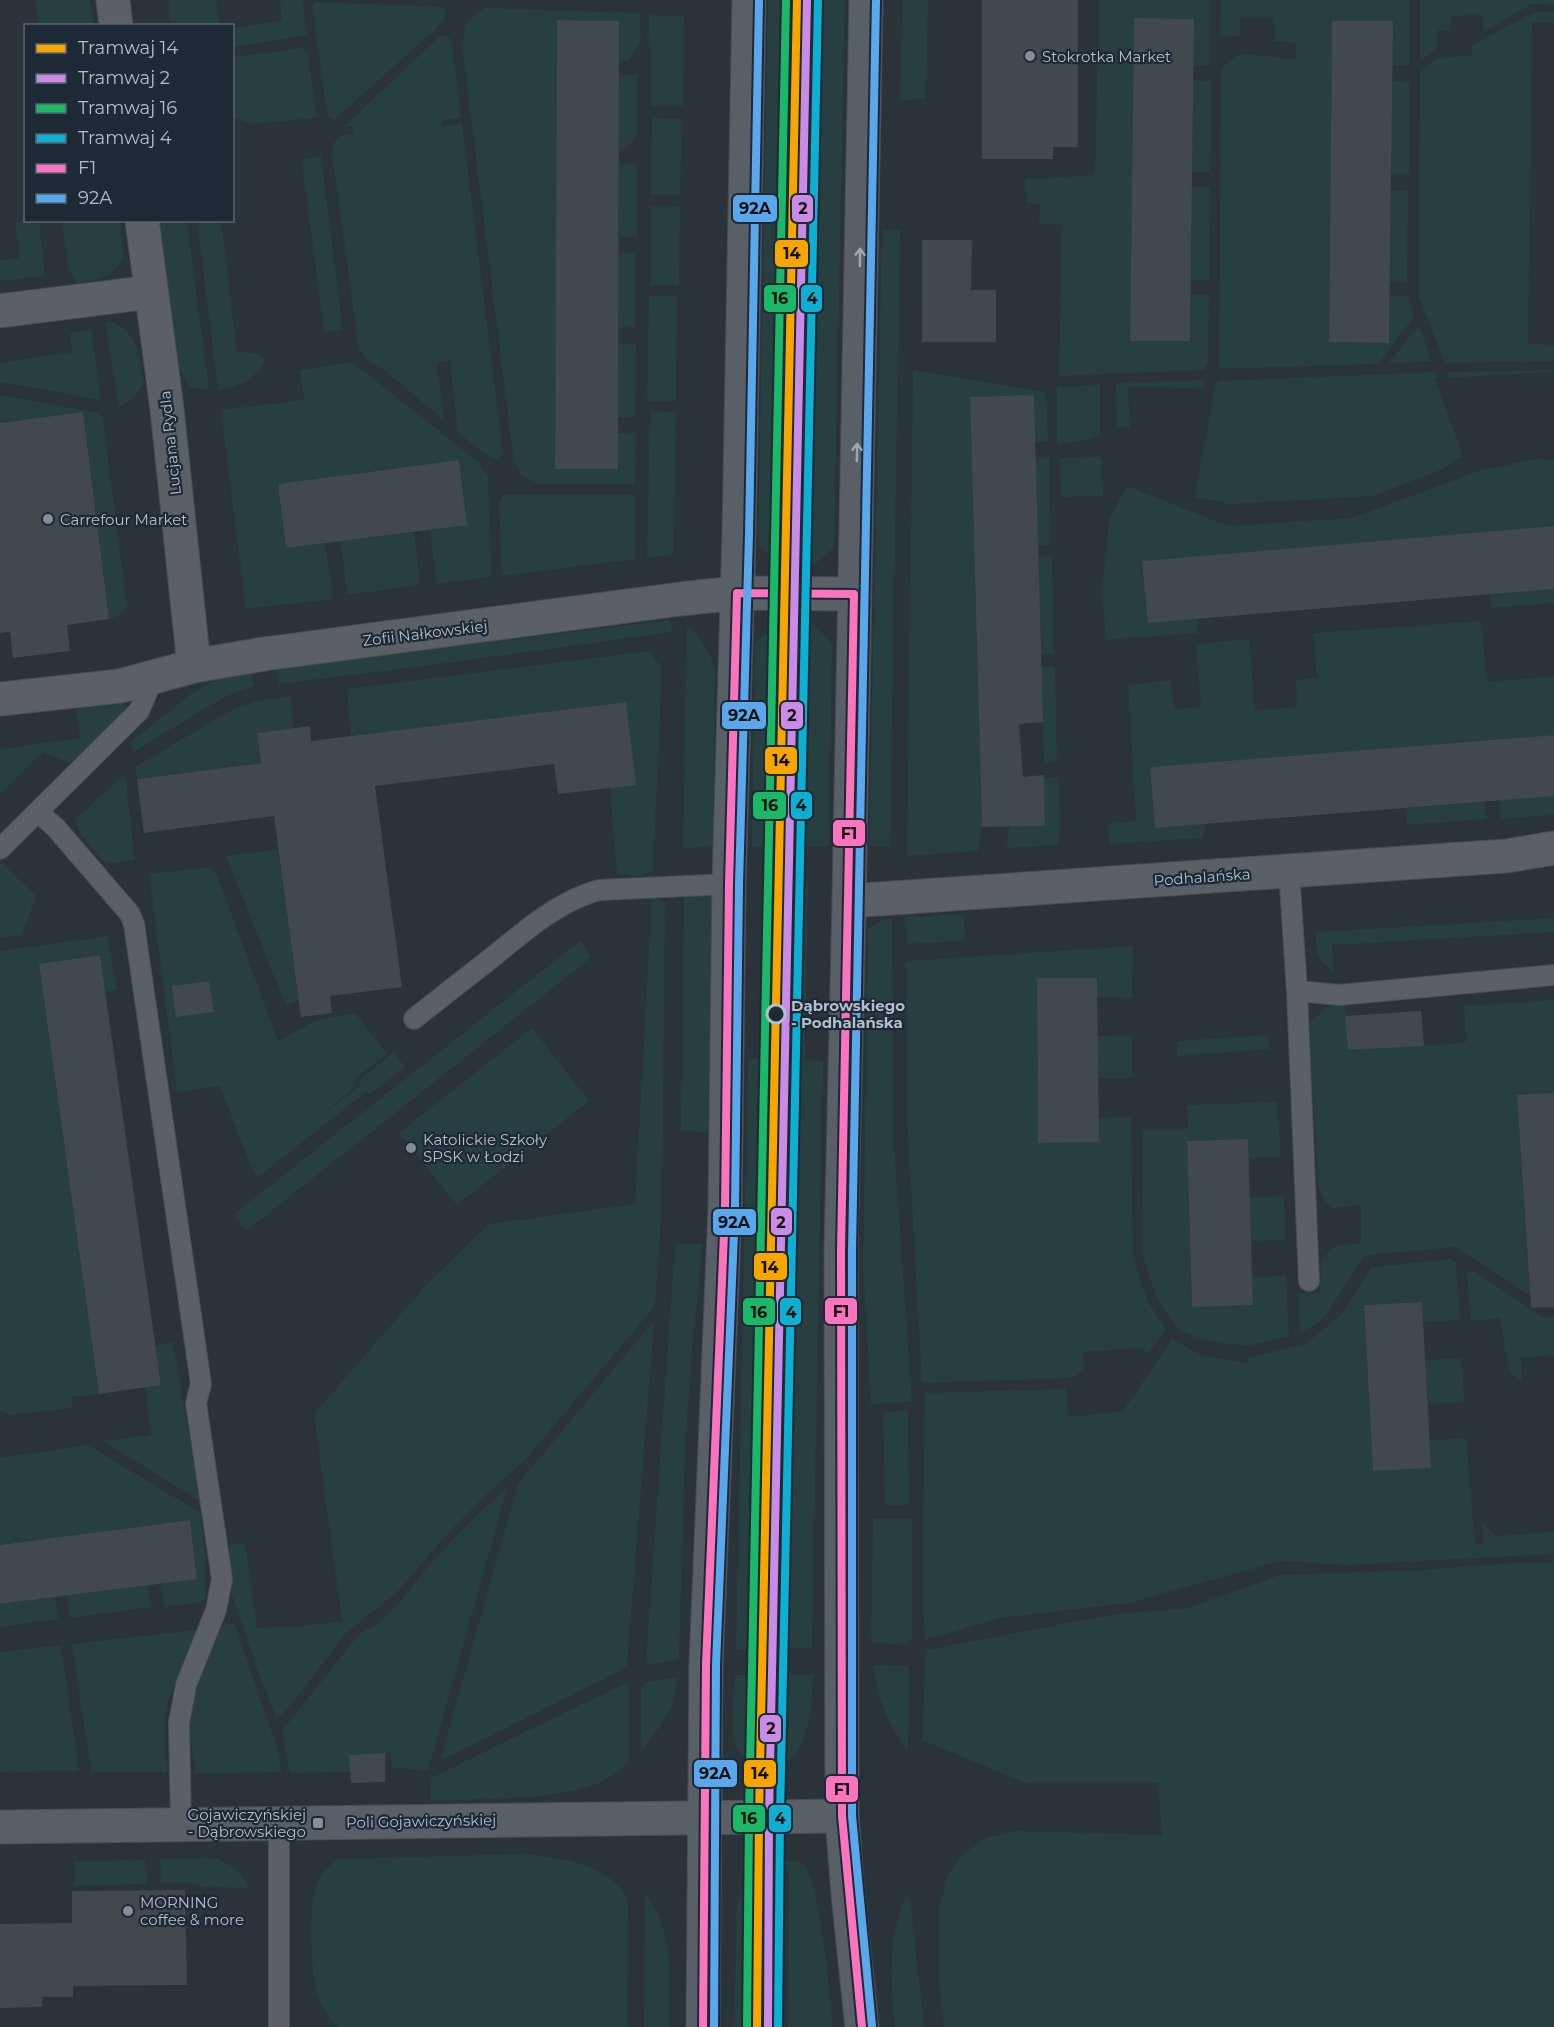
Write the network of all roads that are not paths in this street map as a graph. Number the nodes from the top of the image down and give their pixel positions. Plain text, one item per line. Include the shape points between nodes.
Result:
1 (113, 0) edge
2 (749, 0) edge
3 (866, 0) edge
4 (116, 24) edge
5 (142, 222) edge
6 (151, 292) junction
7 (0, 312) edge
8 (737, 593) junction
9 (854, 594) junction
10 (194, 666) junction
11 (154, 676) junction
12 (0, 699) edge
13 (38, 812) junction
14 (1554, 848) edge
15 (0, 849) edge
16 (1289, 871) junction
17 (729, 884) junction
18 (849, 901) junction
19 (1554, 975) edge
20 (1296, 991) junction
21 (414, 1019) dead end
22 (1309, 1281) dead end
23 (842, 1816) junction
24 (705, 1817) junction
25 (279, 1823) junction
26 (180, 1825) junction
27 (0, 1827) edge
28 (279, 2027) edge
29 (703, 2027) edge
30 (862, 2027) edge

1 - 4 street
2 - 8 main road
9 -> 3 main road
5 - 6 street, Lucjana Rydla
6 - 7 street
6 - 10 street, Lucjana Rydla
8 - 9 street, Zofii Nałkowskiej
8 - 10 street, Zofii Nałkowskiej
8 - 17 main road
9 - 18 main road
10 - 11 street, Zofii Nałkowskiej
11 - 12 street, Zofii Nałkowskiej via 120,686
11 - 13 lane via 139,711
13 - 15 lane
13 - 26 lane via 130,914 134,924 201,1384 196,1403 222,1579 216,1610 186,1684 179,1723
14 - 16 street, Podhalańska via 1506,856
16 - 18 street, Podhalańska
16 - 20 lane
17 - 21 lane via 585,893 522,933
17 - 24 main road via 725,1209 706,1665
18 - 23 main road via 841,1250
19 - 20 lane via 1339,995
20 - 22 lane
23 - 24 main road, Poli Gojawiczyńskiej
23 - 30 main road
24 - 25 main road, Poli Gojawiczyńskiej
24 - 29 main road
25 - 26 main road, Poli Gojawiczyńskiej
25 - 28 lane
26 - 27 main road, Poli Gojawiczyńskiej

